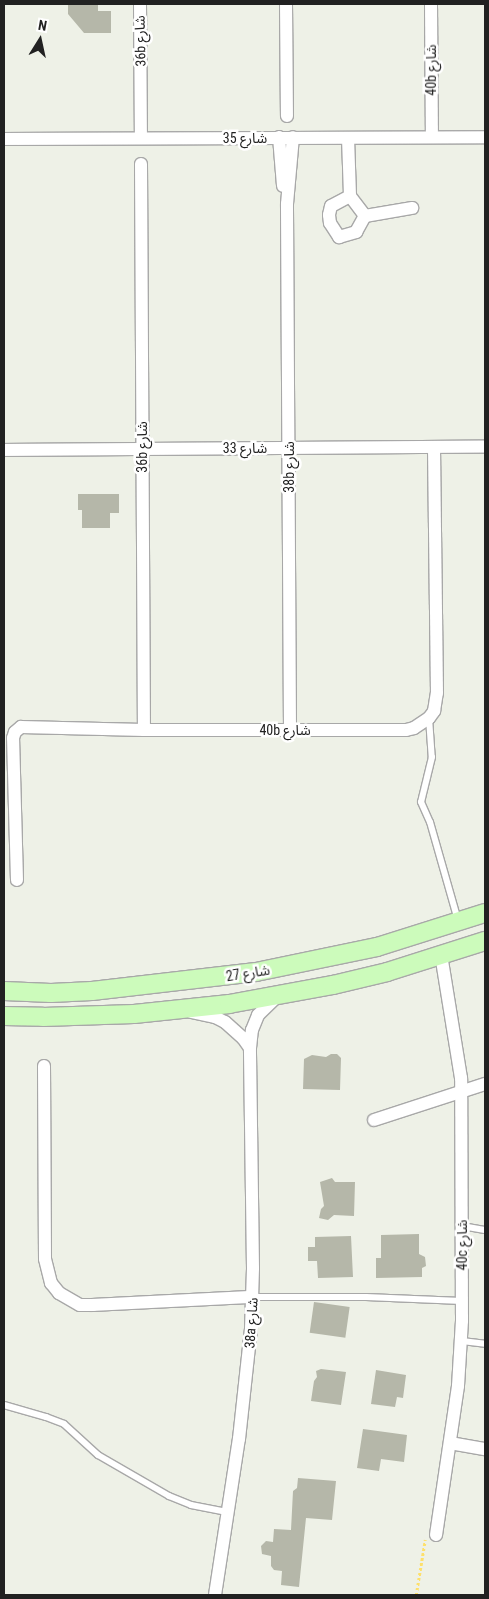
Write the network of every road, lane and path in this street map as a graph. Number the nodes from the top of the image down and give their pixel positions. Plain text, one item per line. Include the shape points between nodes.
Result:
1 (140, 4) edge
2 (286, 4) edge
3 (431, 4) edge
4 (287, 116) dead end
5 (293, 137) junction
6 (432, 137) junction
7 (485, 137) edge
8 (142, 138) junction
9 (279, 138) junction
10 (348, 138) junction
11 (4, 139) edge
12 (141, 164) dead end
13 (350, 196) junction
14 (286, 204) junction
15 (412, 208) dead end
16 (365, 216) junction
17 (434, 447) junction
18 (485, 447) edge
19 (289, 448) junction
20 (142, 449) junction
21 (4, 450) edge
22 (429, 718) junction
23 (144, 730) junction
24 (290, 730) junction
25 (17, 880) dead end
26 (485, 913) edge
27 (459, 922) junction
28 (485, 941) edge
29 (440, 955) junction
30 (6, 992) edge
31 (278, 996) junction
32 (179, 1010) junction
33 (4, 1016) edge
34 (250, 1048) junction
35 (44, 1066) dead end
36 (485, 1084) edge
37 (460, 1093) junction
38 (374, 1120) dead end
39 (462, 1226) junction
40 (485, 1230) edge
41 (253, 1297) junction
42 (462, 1301) junction
43 (462, 1341) junction
44 (485, 1344) edge
45 (4, 1405) edge
46 (450, 1443) junction
47 (485, 1449) edge
48 (228, 1512) junction
49 (436, 1534) joint
50 (215, 1595) edge
51 (416, 1595) edge

1 - 8 street, 36b شارع
2 - 4 street
3 - 6 street, 40b شارع
5 - 9 street, شارع 35
5 - 10 street, شارع 35
5 - 14 street, 38b شارع
6 - 7 street, شارع 35
6 - 10 street, شارع 35
8 - 9 street, شارع 35
8 - 11 street, شارع 35
9 - 14 street, 38b شارع
10 - 13 street
12 - 20 street, 36b شارع
13 - 16 street
13 - 16 street via 331,206 330,223 339,237 356,232
14 - 19 street, 38b شارع
15 - 16 street
17 - 18 street, شارع 33
17 - 19 street, شارع 33
17 - 22 street via 437,693
19 - 20 street, شارع 33
19 - 24 street, 38b شارع
20 - 21 street, شارع 33
20 - 23 street, 36b شارع
22 - 24 street, 40b شارع via 406,730
22 - 27 lane via 432,757 421,802 430,822
23 - 24 street, 40b شارع
23 - 25 street, 40b شارع via 25,727 15,732
26 - 27 street, شارع 27
27 - 30 street, شارع 27 via 377,946 256,972 92,992
28 - 29 street, شارع 27
29 - 31 street, شارع 27 via 387,972
29 - 37 street, 40c شارع via 460,1064
31 - 32 street, شارع 27
31 - 34 street, 38a شارع via 258,1015
32 - 33 street, شارع 27 via 89,1016
32 - 34 street via 225,1022
34 - 41 street, 38a شارع
35 - 41 street via 46,1259 51,1283 59,1293 80,1305
36 - 37 street
37 - 38 street
37 - 39 street, 40c شارع
39 - 40 lane
39 - 42 street, 40c شارع
41 - 42 lane
41 - 48 street, 38a شارع via 244,1399
42 - 43 street, 40c شارع
43 - 44 lane
43 - 46 street, 40c شارع
45 - 48 lane via 64,1424 98,1455 169,1496 191,1505
46 - 47 street
46 - 49 street, 40c شارع
48 - 50 street, 38a شارع
49 - 51 path via 429,1532 425,1536

